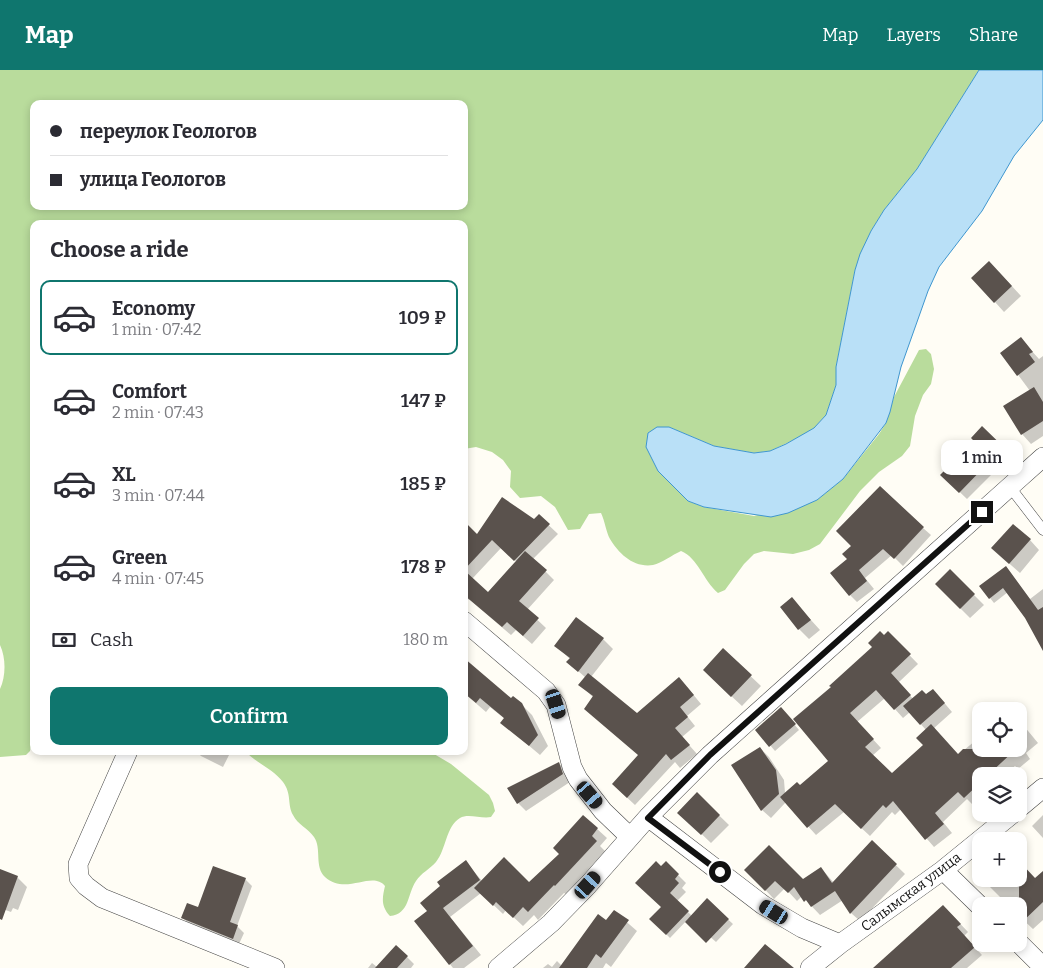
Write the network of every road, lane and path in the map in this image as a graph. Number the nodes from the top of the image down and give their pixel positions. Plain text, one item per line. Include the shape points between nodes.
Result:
1 (1043, 456) edge
2 (1010, 487) junction
3 (1043, 530) edge
4 (468, 624) edge
5 (126, 755) edge
6 (1043, 788) edge
7 (1027, 801) edge
8 (648, 818) junction
9 (1002, 822) edge
10 (630, 837) junction
11 (943, 870) junction
12 (972, 898) edge
13 (840, 944) junction
14 (1027, 952) edge
15 (1043, 967) edge
16 (275, 968) edge
17 (498, 968) edge
18 (810, 968) edge

1 - 2 street
2 - 3 lane
2 - 8 street via 710,755
4 - 10 street via 546,691 556,704 572,768 599,806
5 - 16 street via 78,864 78,878 102,898
6 - 7 street
8 - 10 street
8 - 13 street via 763,905 802,928
9 - 11 street, Салымская улица
10 - 17 street via 551,922
11 - 12 street
11 - 13 street, Салымская улица
13 - 18 street, Салымская улица
14 - 15 street

